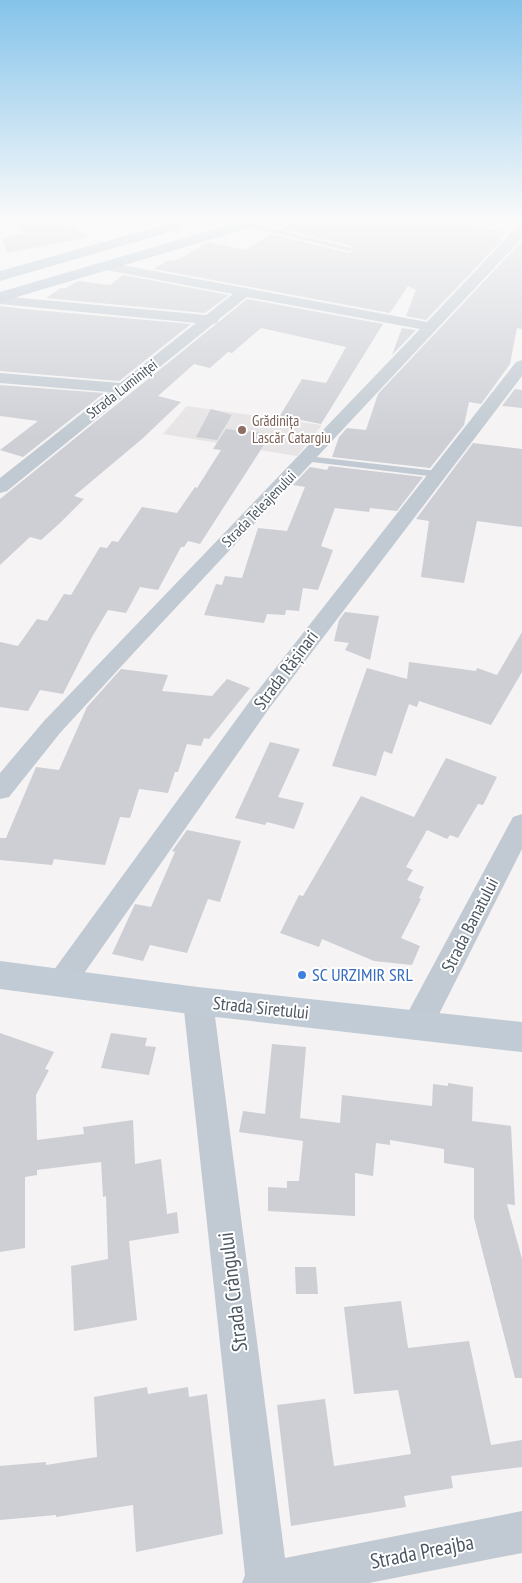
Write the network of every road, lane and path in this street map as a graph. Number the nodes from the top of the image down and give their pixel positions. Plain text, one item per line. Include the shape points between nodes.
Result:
1 (26, 291) edge
2 (239, 291) edge
3 (466, 291) edge
4 (245, 292) junction
5 (0, 299) edge
6 (212, 320) junction
7 (432, 327) junction
8 (522, 365) edge
9 (0, 378) edge
10 (122, 388) junction
11 (307, 459) junction
12 (9, 471) edge
13 (437, 474) junction
14 (0, 487) edge
15 (0, 790) edge
16 (522, 824) edge
17 (0, 975) edge
18 (61, 983) junction
19 (198, 1001) junction
20 (417, 1026) junction
21 (522, 1037) edge
22 (522, 1532) edge
23 (266, 1583) edge

1 - 5 main road
2 - 4 street
3 - 7 street, Strada Teleajenului
4 - 6 street, Strada Luminiței
4 - 7 street
5 - 6 street
6 - 10 street, Strada Luminiței
7 - 11 street, Strada Teleajenului
8 - 13 street, Strada Rășinari
9 - 10 street
10 - 12 street, Strada Luminiței
11 - 13 lane
11 - 15 street, Strada Teleajenului via 65,713
12 - 14 street, Strada Luminiței
13 - 18 street, Strada Rășinari via 260,704
16 - 20 street, Strada Banatului
17 - 18 street, Strada Siretului
18 - 19 street, Strada Siretului
19 - 20 street, Strada Siretului
19 - 23 street, Strada Crângului
20 - 21 street, Strada Siretului
22 - 23 street, Strada Preajba

